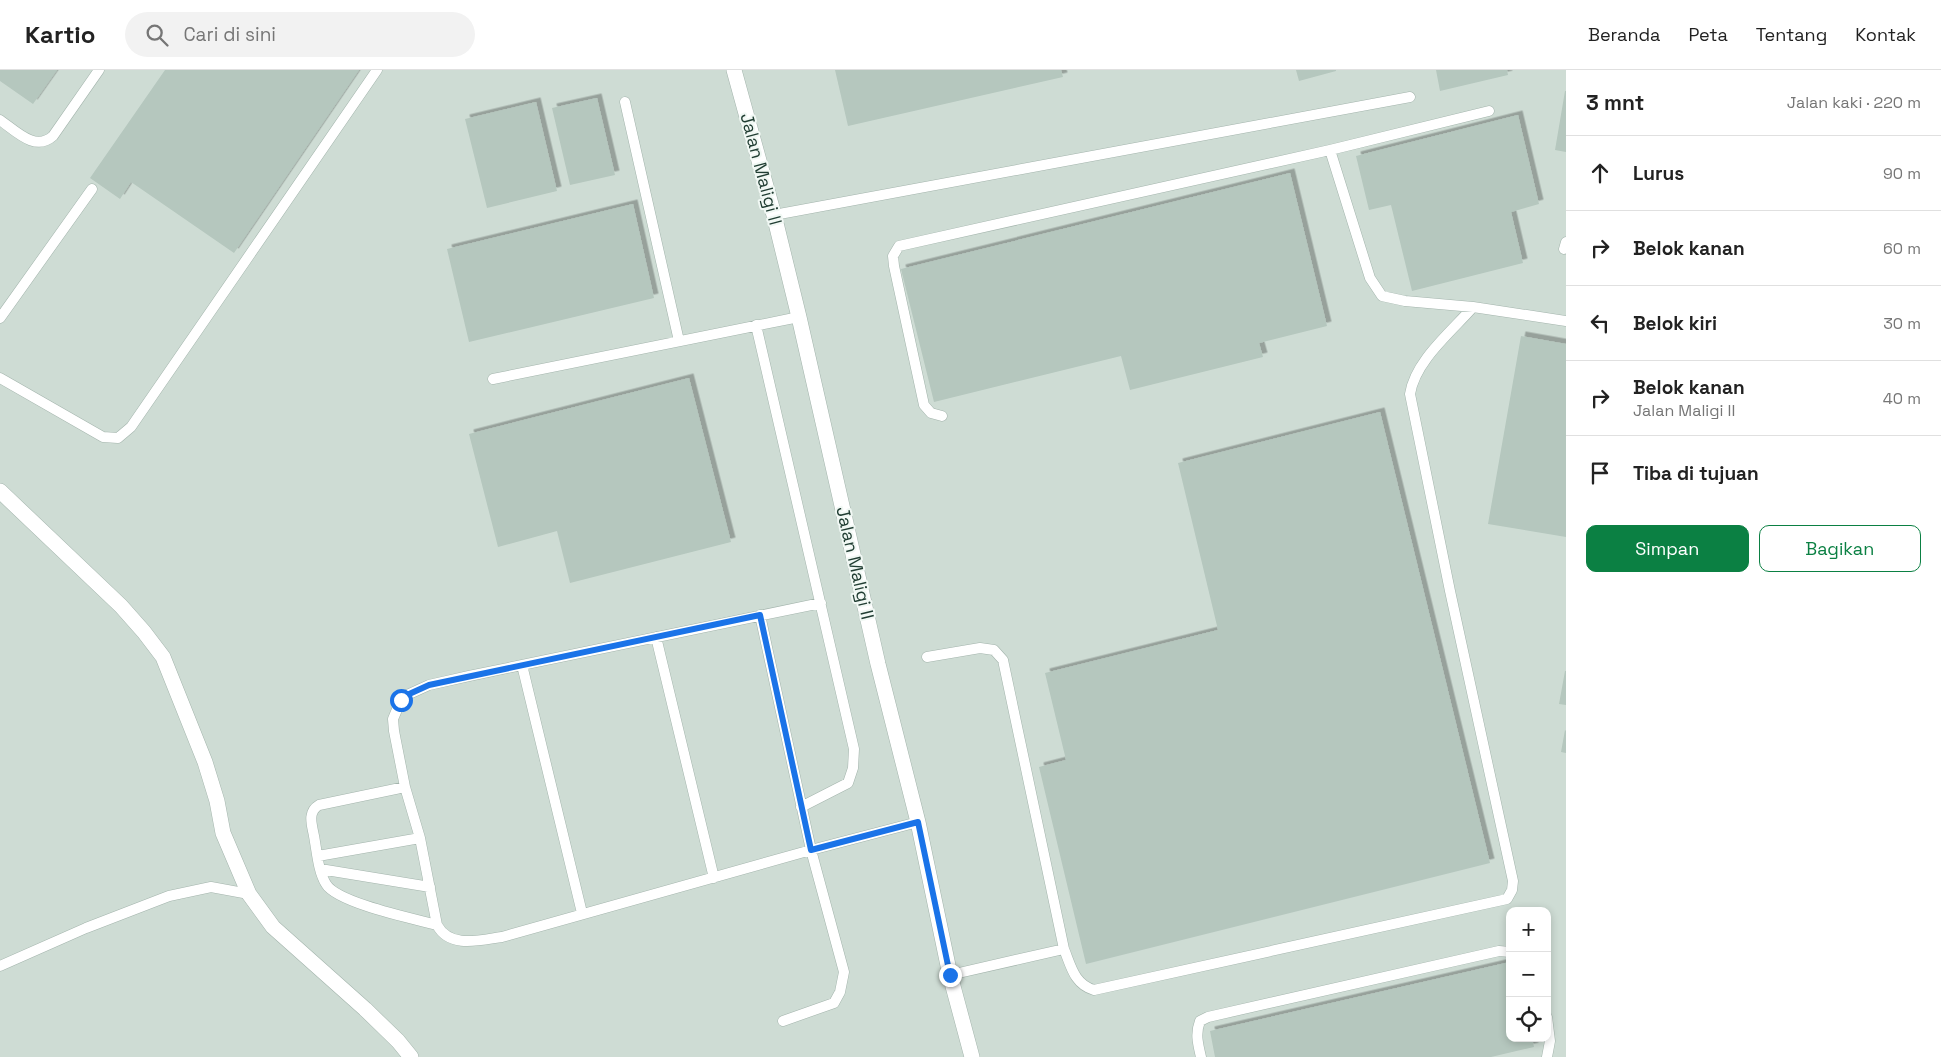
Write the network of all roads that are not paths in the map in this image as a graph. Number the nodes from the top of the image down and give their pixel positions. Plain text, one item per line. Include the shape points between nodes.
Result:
1 (99, 70) edge
2 (377, 70) edge
3 (734, 70) edge
4 (1410, 97) dead end
5 (626, 102) dead end
6 (1489, 111) dead end
7 (0, 120) edge
8 (1330, 150) junction
9 (92, 189) dead end
10 (774, 216) junction
11 (1473, 308) junction
12 (799, 317) junction
13 (0, 318) edge
14 (1566, 321) edge
15 (756, 325) junction
16 (679, 341) junction
17 (0, 378) edge
18 (493, 379) dead end
19 (942, 416) dead end
20 (0, 491) edge
21 (821, 602) junction
22 (760, 615) junction
23 (656, 637) junction
24 (927, 657) dead end
25 (522, 665) junction
26 (405, 787) junction
27 (802, 807) junction
28 (918, 822) junction
29 (420, 838) junction
30 (811, 850) junction
31 (318, 856) junction
32 (320, 869) junction
33 (714, 878) junction
34 (430, 887) junction
35 (249, 894) junction
36 (582, 914) junction
37 (438, 925) junction
38 (1064, 949) junction
39 (1506, 952) edge
40 (0, 966) edge
41 (950, 975) junction
42 (783, 1021) dead end
43 (1550, 1042) edge
44 (411, 1057) edge
45 (972, 1057) edge
46 (1201, 1057) edge
47 (1547, 1057) edge

1 - 7 lane via 47,142 28,140
2 - 17 lane via 131,428 118,438 103,437
3 - 10 street, Jalan Maligi II
4 - 10 lane
5 - 16 lane
6 - 8 lane
8 - 11 lane via 1370,278 1382,296
8 - 19 lane via 899,246 893,256 894,266 924,404 931,413
9 - 13 lane
10 - 12 street, Jalan Maligi II
11 - 14 lane
11 - 38 lane via 1421,365 1412,381 1410,394 1513,881 1507,898 1094,990 1078,982
12 - 15 lane
12 - 28 street, Jalan Maligi II via 878,664
15 - 16 lane
15 - 21 lane
16 - 18 lane
20 - 35 street via 121,606 163,657 205,762 224,833
21 - 22 lane
21 - 27 lane via 854,749 853,768 848,783
22 - 23 lane
22 - 27 lane
23 - 25 lane
23 - 33 lane
24 - 38 lane via 980,648 994,650 1003,660
25 - 26 lane via 429,685 401,700 394,719 394,731
25 - 36 lane
26 - 29 lane
26 - 31 lane via 315,807 311,812 311,822
27 - 30 lane
28 - 30 lane
28 - 41 street, Jalan Maligi II
29 - 31 lane
29 - 34 lane
30 - 33 lane
30 - 42 lane via 844,972 834,1003
31 - 32 lane
32 - 34 lane
32 - 37 lane via 328,887 341,896
33 - 36 lane
34 - 37 lane
35 - 40 lane via 211,887 169,896
35 - 44 street via 273,927 372,1016
36 - 37 lane via 502,936 473,940 448,938
38 - 41 lane
39 - 46 lane via 1208,1017 1200,1021 1197,1028
41 - 45 street, Jalan Maligi II
43 - 47 lane

